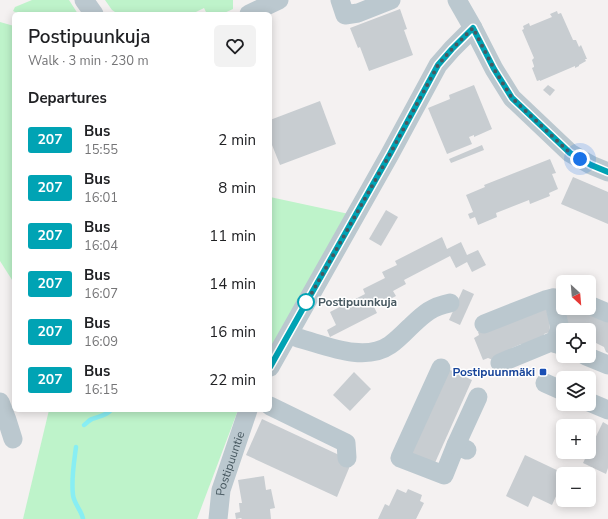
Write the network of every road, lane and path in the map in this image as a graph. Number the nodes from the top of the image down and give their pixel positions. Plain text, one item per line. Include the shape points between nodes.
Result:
1 (279, 0) edge
2 (340, 0) edge
3 (391, 0) edge
4 (456, 0) edge
5 (253, 8) edge
6 (473, 28) junction
7 (608, 172) edge
8 (556, 298) edge
9 (450, 303) dead end
10 (596, 308) edge
11 (608, 313) edge
12 (484, 324) dead end
13 (298, 338) dead end
14 (556, 344) edge
15 (596, 360) edge
16 (272, 363) edge
17 (500, 363) dead end
18 (608, 365) edge
19 (441, 368) dead end
20 (545, 383) dead end
21 (556, 388) edge
22 (478, 397) dead end
23 (0, 402) edge
24 (596, 405) edge
25 (272, 407) edge
26 (608, 410) edge
27 (247, 412) edge
28 (13, 439) dead end
29 (347, 451) dead end
30 (218, 519) edge

1 - 5 street
2 - 3 street via 345,15 358,13
4 - 6 street
6 - 7 street via 512,98 570,153
6 - 16 street via 438,65
8 - 12 street via 545,300
9 - 13 street via 425,313 381,350 349,351
10 - 11 street
14 - 17 street via 551,342
15 - 18 street
19 - 22 street via 400,458 444,475 461,447
20 - 21 street
23 - 28 street
24 - 26 street
25 - 29 street via 312,434
27 - 30 street, Postipuuntie via 221,490

